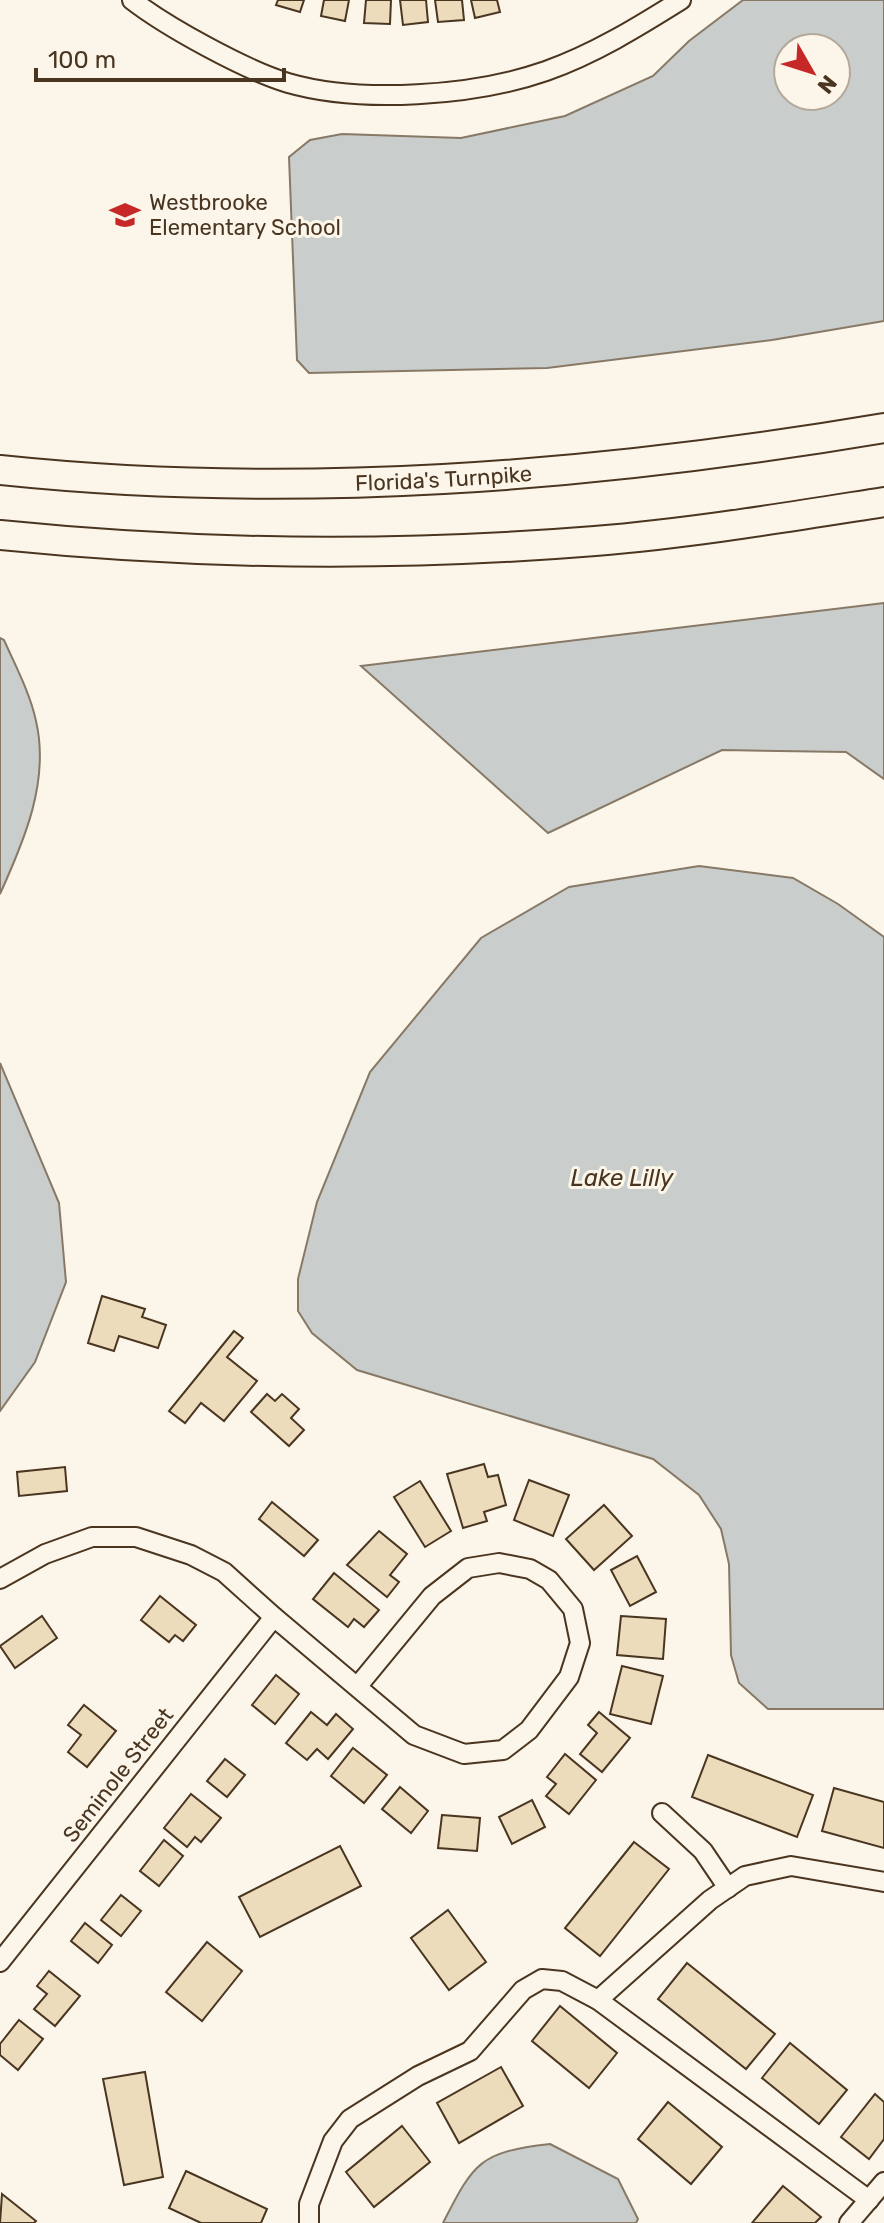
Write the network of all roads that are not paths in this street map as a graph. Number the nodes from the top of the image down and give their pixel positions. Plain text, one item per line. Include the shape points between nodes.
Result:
1 (132, 0) edge
2 (681, 0) edge
3 (884, 428) edge
4 (0, 470) edge
5 (884, 502) edge
6 (0, 535) edge
7 (0, 1579) edge
8 (274, 1617) junction
9 (357, 1687) junction
10 (662, 1813) dead end
11 (884, 1882) edge
12 (728, 1888) junction
13 (0, 1962) edge
14 (598, 2000) junction
15 (884, 2182) edge
16 (869, 2200) junction
17 (309, 2223) edge
18 (849, 2223) edge

1 - 2 street via 198,42 287,83 381,96 487,87 546,71 619,39
3 - 4 highway, Florida's Turnpike via 762,449 444,479 256,484
5 - 6 highway via 596,541 448,550 169,548
7 - 8 street via 45,1554 92,1537 136,1537 224,1572
8 - 9 street
8 - 13 street, Seminole Street
9 - 9 street via 414,1735 464,1754 503,1750 529,1730 569,1677 580,1643 573,1609 549,1580 530,1569 499,1563 468,1568 432,1596
10 - 12 street via 703,1851
11 - 12 street via 791,1866 745,1876
12 - 14 street
14 - 16 street
14 - 17 street via 562,1981 542,1979 523,1990 470,2051 350,2119 333,2141 309,2204
15 - 16 street
16 - 18 street

